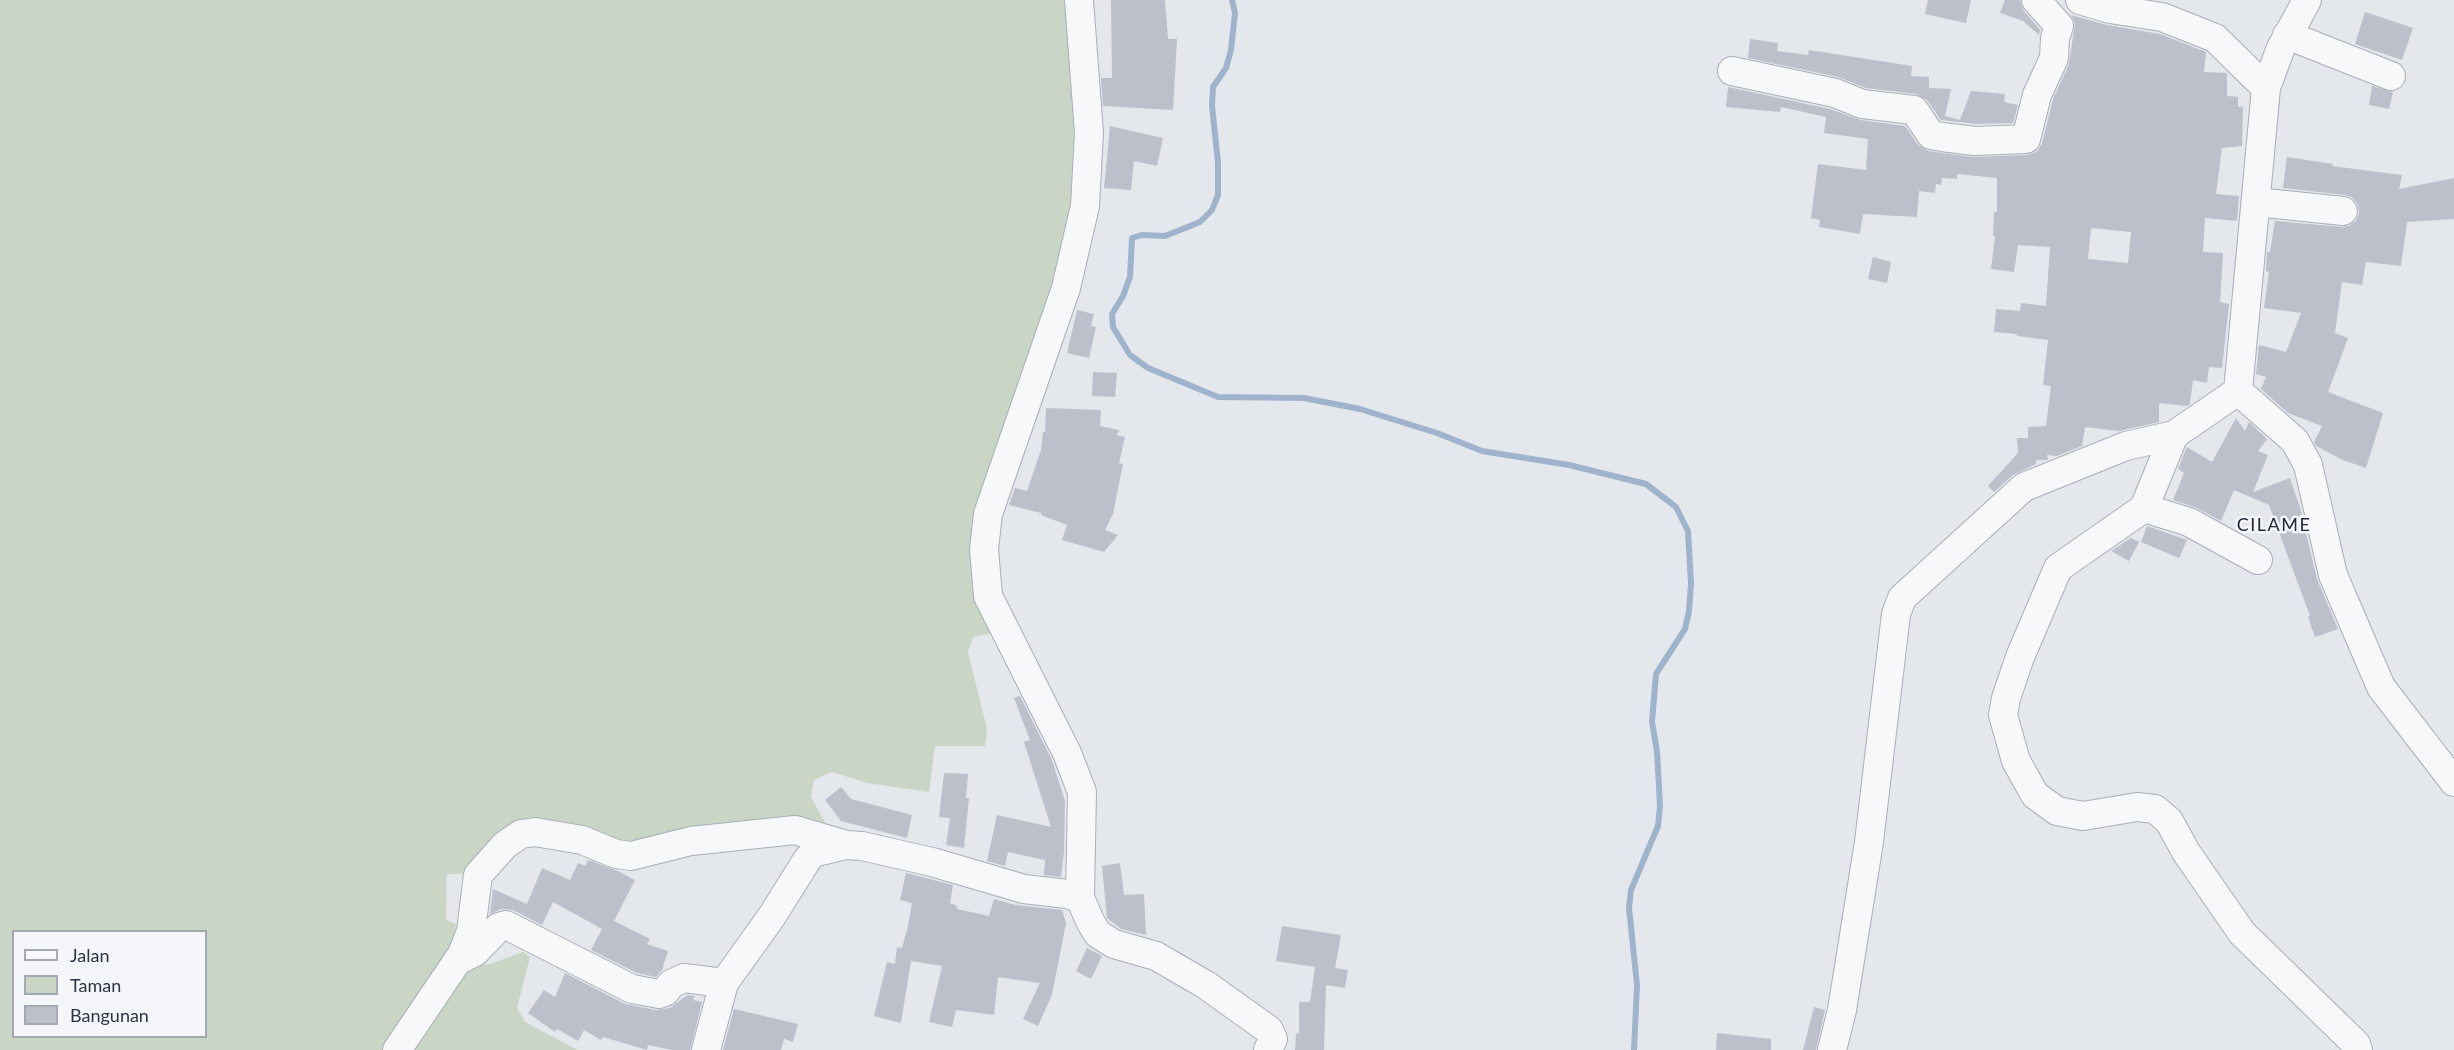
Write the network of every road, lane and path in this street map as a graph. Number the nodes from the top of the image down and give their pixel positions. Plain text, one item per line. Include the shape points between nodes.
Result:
1 (1079, 0) edge
2 (2036, 0) edge
3 (2080, 0) edge
4 (2307, 0) edge
5 (2287, 35) junction
6 (1732, 71) dead end
7 (2391, 76) dead end
8 (2266, 88) junction
9 (2256, 202) junction
10 (2343, 211) dead end
11 (2238, 391) junction
12 (2174, 435) junction
13 (2144, 508) junction
14 (2258, 560) dead end
15 (2454, 782) edge
16 (846, 845) junction
17 (1080, 898) junction
18 (458, 961) junction
19 (724, 983) junction
20 (397, 1050) edge
21 (706, 1050) edge
22 (1268, 1050) edge
23 (1832, 1050) edge
24 (2358, 1050) edge

1 - 17 street via 1089,134 1085,206 1066,288 988,514 984,549 988,596 1059,734 1082,792
2 - 6 street via 2059,26 2054,58 2037,95 2026,139 1975,141 1931,135 1914,110 1862,104 1835,93
3 - 8 street via 2162,17 2215,38
4 - 5 street
5 - 7 street
5 - 8 street
8 - 9 street
9 - 10 street
9 - 11 street
11 - 12 street
11 - 15 street via 2295,441 2308,465 2333,575 2381,687
12 - 13 street
12 - 23 street via 2126,446 2024,487 1902,598 1896,614 1869,842
13 - 14 street via 2189,522
13 - 24 street via 2058,568 2006,698 2003,715 2016,761 2035,795 2057,811 2083,816 2137,807 2154,809 2169,821 2242,933
16 - 17 street via 922,859 1024,889
16 - 18 street via 795,830 691,841 631,856 582,840 535,832 521,834 505,845 478,875 471,931
16 - 19 street via 813,854 807,860
17 - 22 street via 1098,934 1113,944 1156,956 1206,985 1269,1030 1273,1039
18 - 19 street via 506,925 632,988 659,994 684,978
18 - 20 street
19 - 21 street

